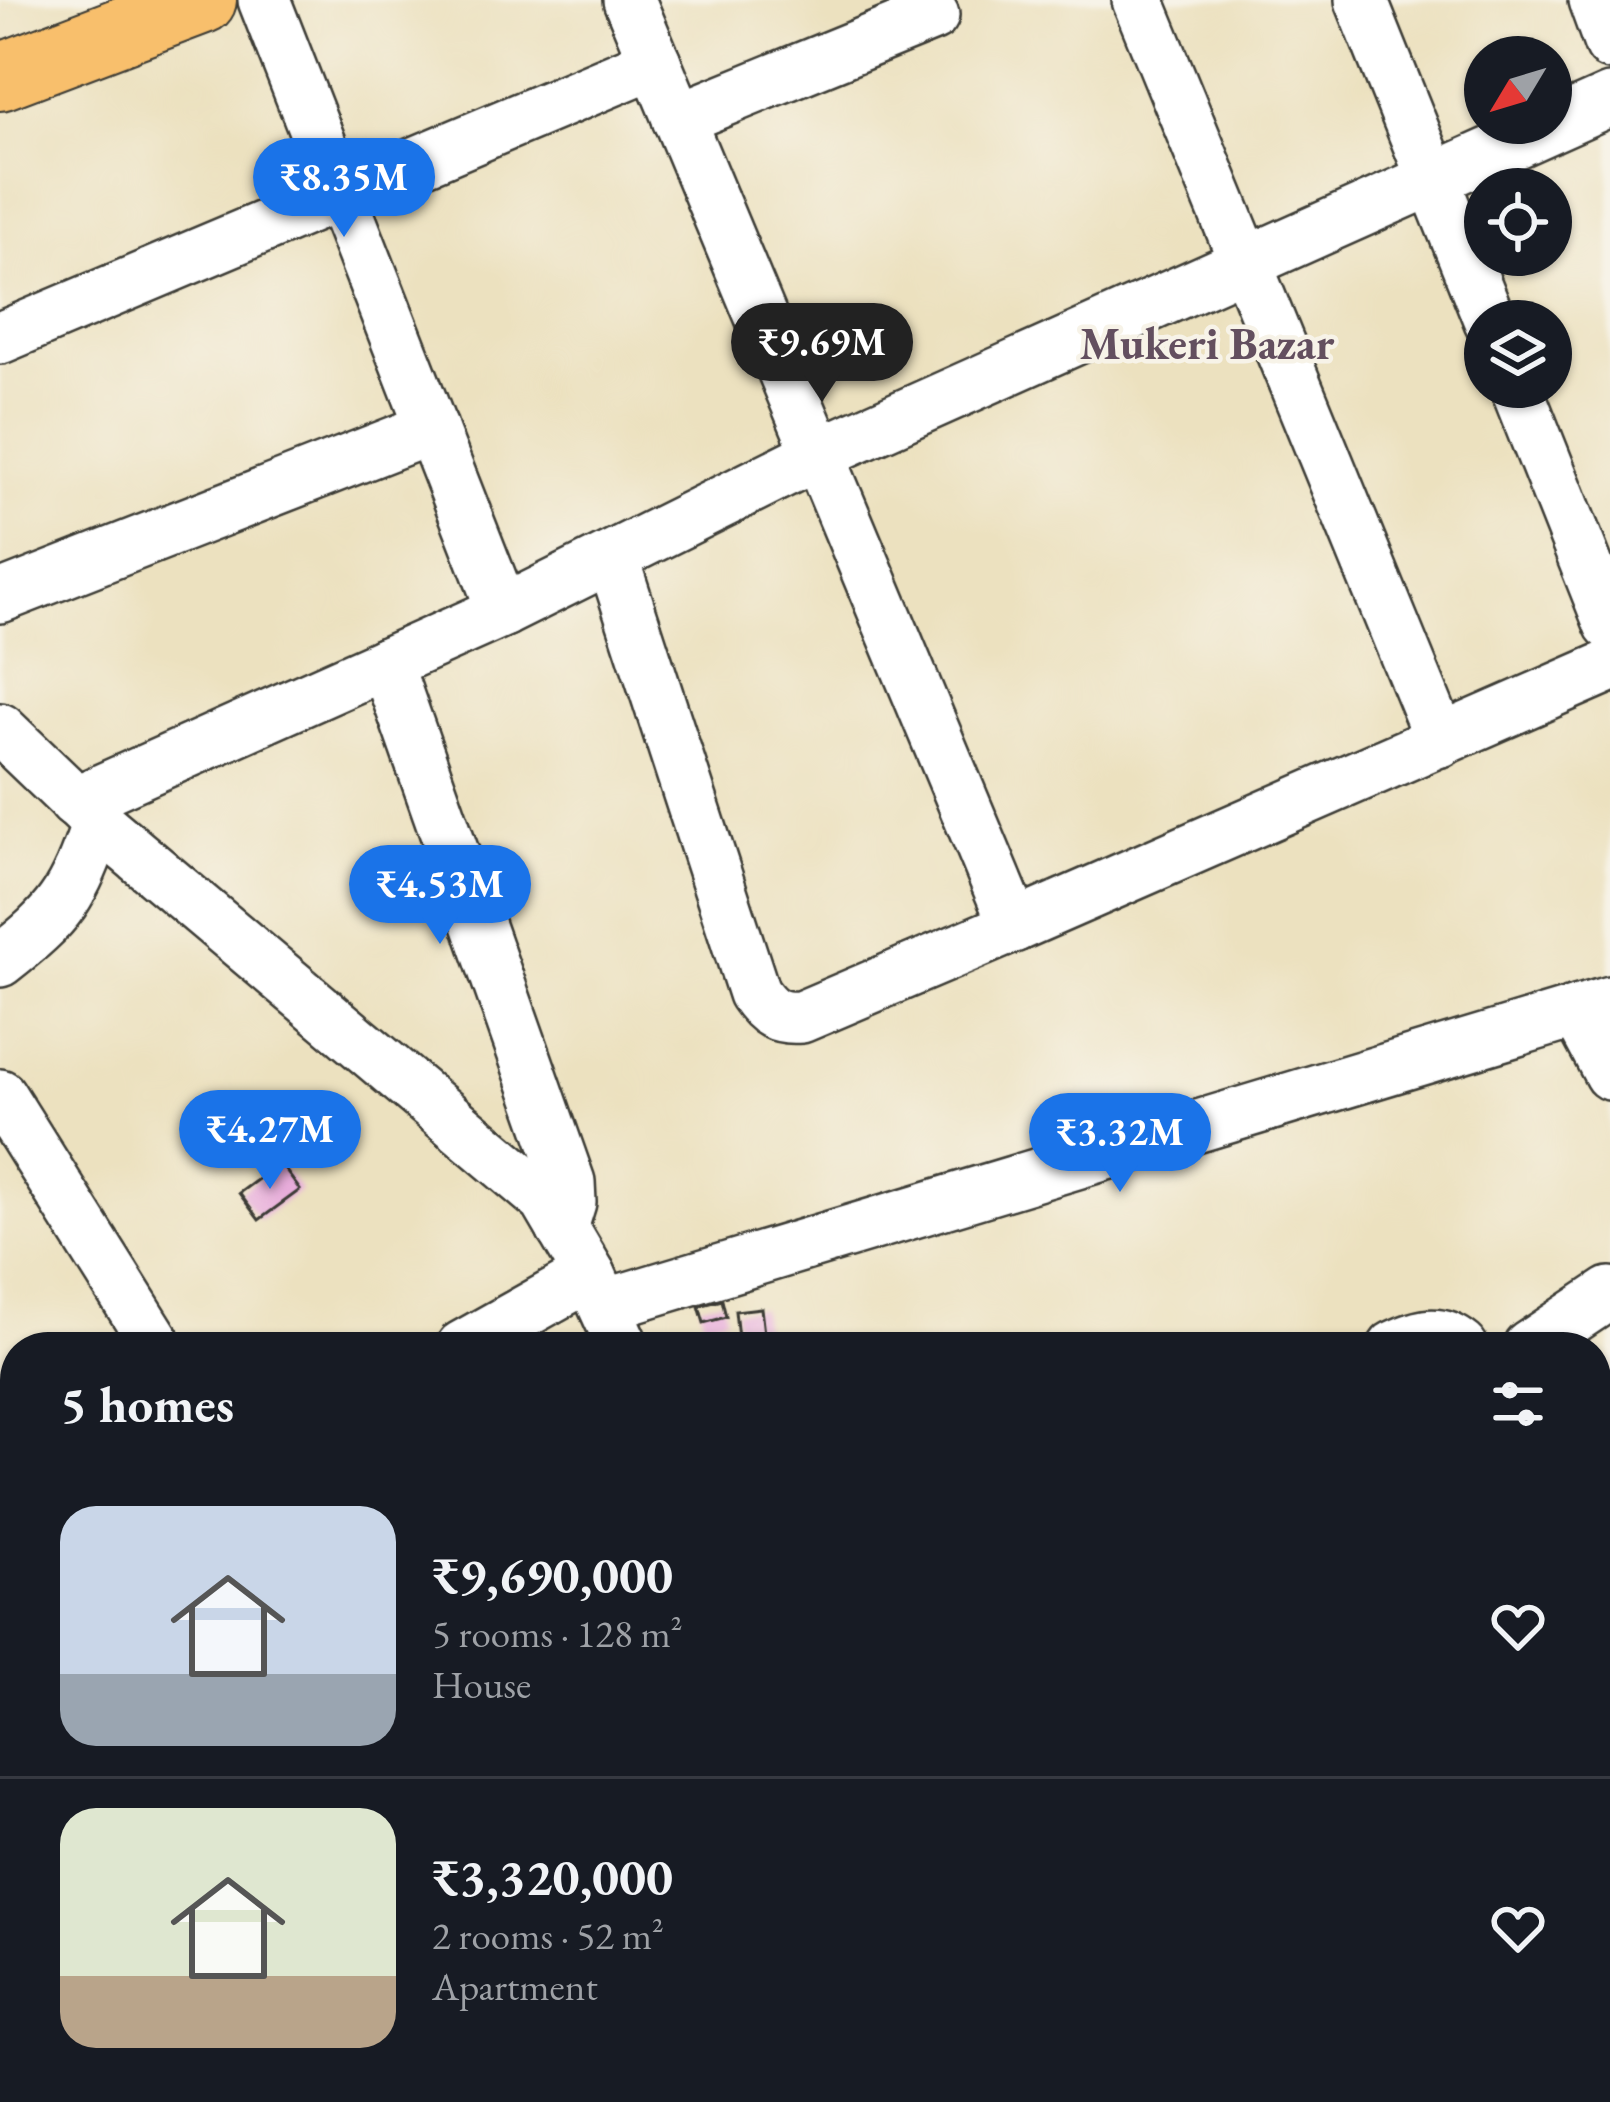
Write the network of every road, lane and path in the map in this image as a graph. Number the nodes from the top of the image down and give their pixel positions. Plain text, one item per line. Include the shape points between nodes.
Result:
1 (203, 0) edge
2 (264, 0) edge
3 (629, 0) edge
4 (1138, 0) edge
5 (1360, 0) edge
6 (1594, 0) edge
7 (933, 14) dead end
8 (1610, 44) edge
9 (655, 62) junction
10 (0, 77) edge
11 (1610, 100) edge
12 (678, 119) junction
13 (1434, 179) junction
14 (340, 194) junction
15 (1245, 263) junction
16 (1482, 300) edge
17 (0, 338) edge
18 (1524, 408) edge
19 (432, 428) junction
20 (818, 454) junction
21 (612, 557) junction
22 (0, 597) edge
23 (503, 611) junction
24 (1610, 624) edge
25 (386, 663) junction
26 (1610, 666) edge
27 (0, 729) edge
28 (1441, 741) junction
29 (87, 812) junction
30 (1015, 926) junction
31 (0, 961) edge
32 (1593, 1007) edge
33 (1610, 1074) edge
34 (0, 1095) edge
35 (562, 1228) junction
36 (1610, 1293) edge
37 (606, 1309) edge
38 (149, 1332) edge
39 (519, 1332) edge
40 (1552, 1332) edge

1 - 10 main road
2 - 14 street
3 - 9 street
4 - 15 street
5 - 13 street
6 - 8 street
7 - 12 street
9 - 12 street
9 - 14 street
11 - 13 street
12 - 20 street
13 - 15 street
13 - 16 street
14 - 17 street
14 - 19 street
15 - 20 street
15 - 28 street
18 - 24 street
19 - 22 street
19 - 23 street
20 - 21 street
20 - 30 street
21 - 23 street
21 - 30 street via 765,1009 801,1017
23 - 25 street
25 - 29 street
25 - 35 street via 569,1181
26 - 28 street
27 - 29 street
28 - 30 street
29 - 31 street via 79,878 63,906
29 - 35 street via 546,1200
32 - 33 street
32 - 37 street
34 - 38 street
35 - 37 street
36 - 40 street
37 - 39 street

